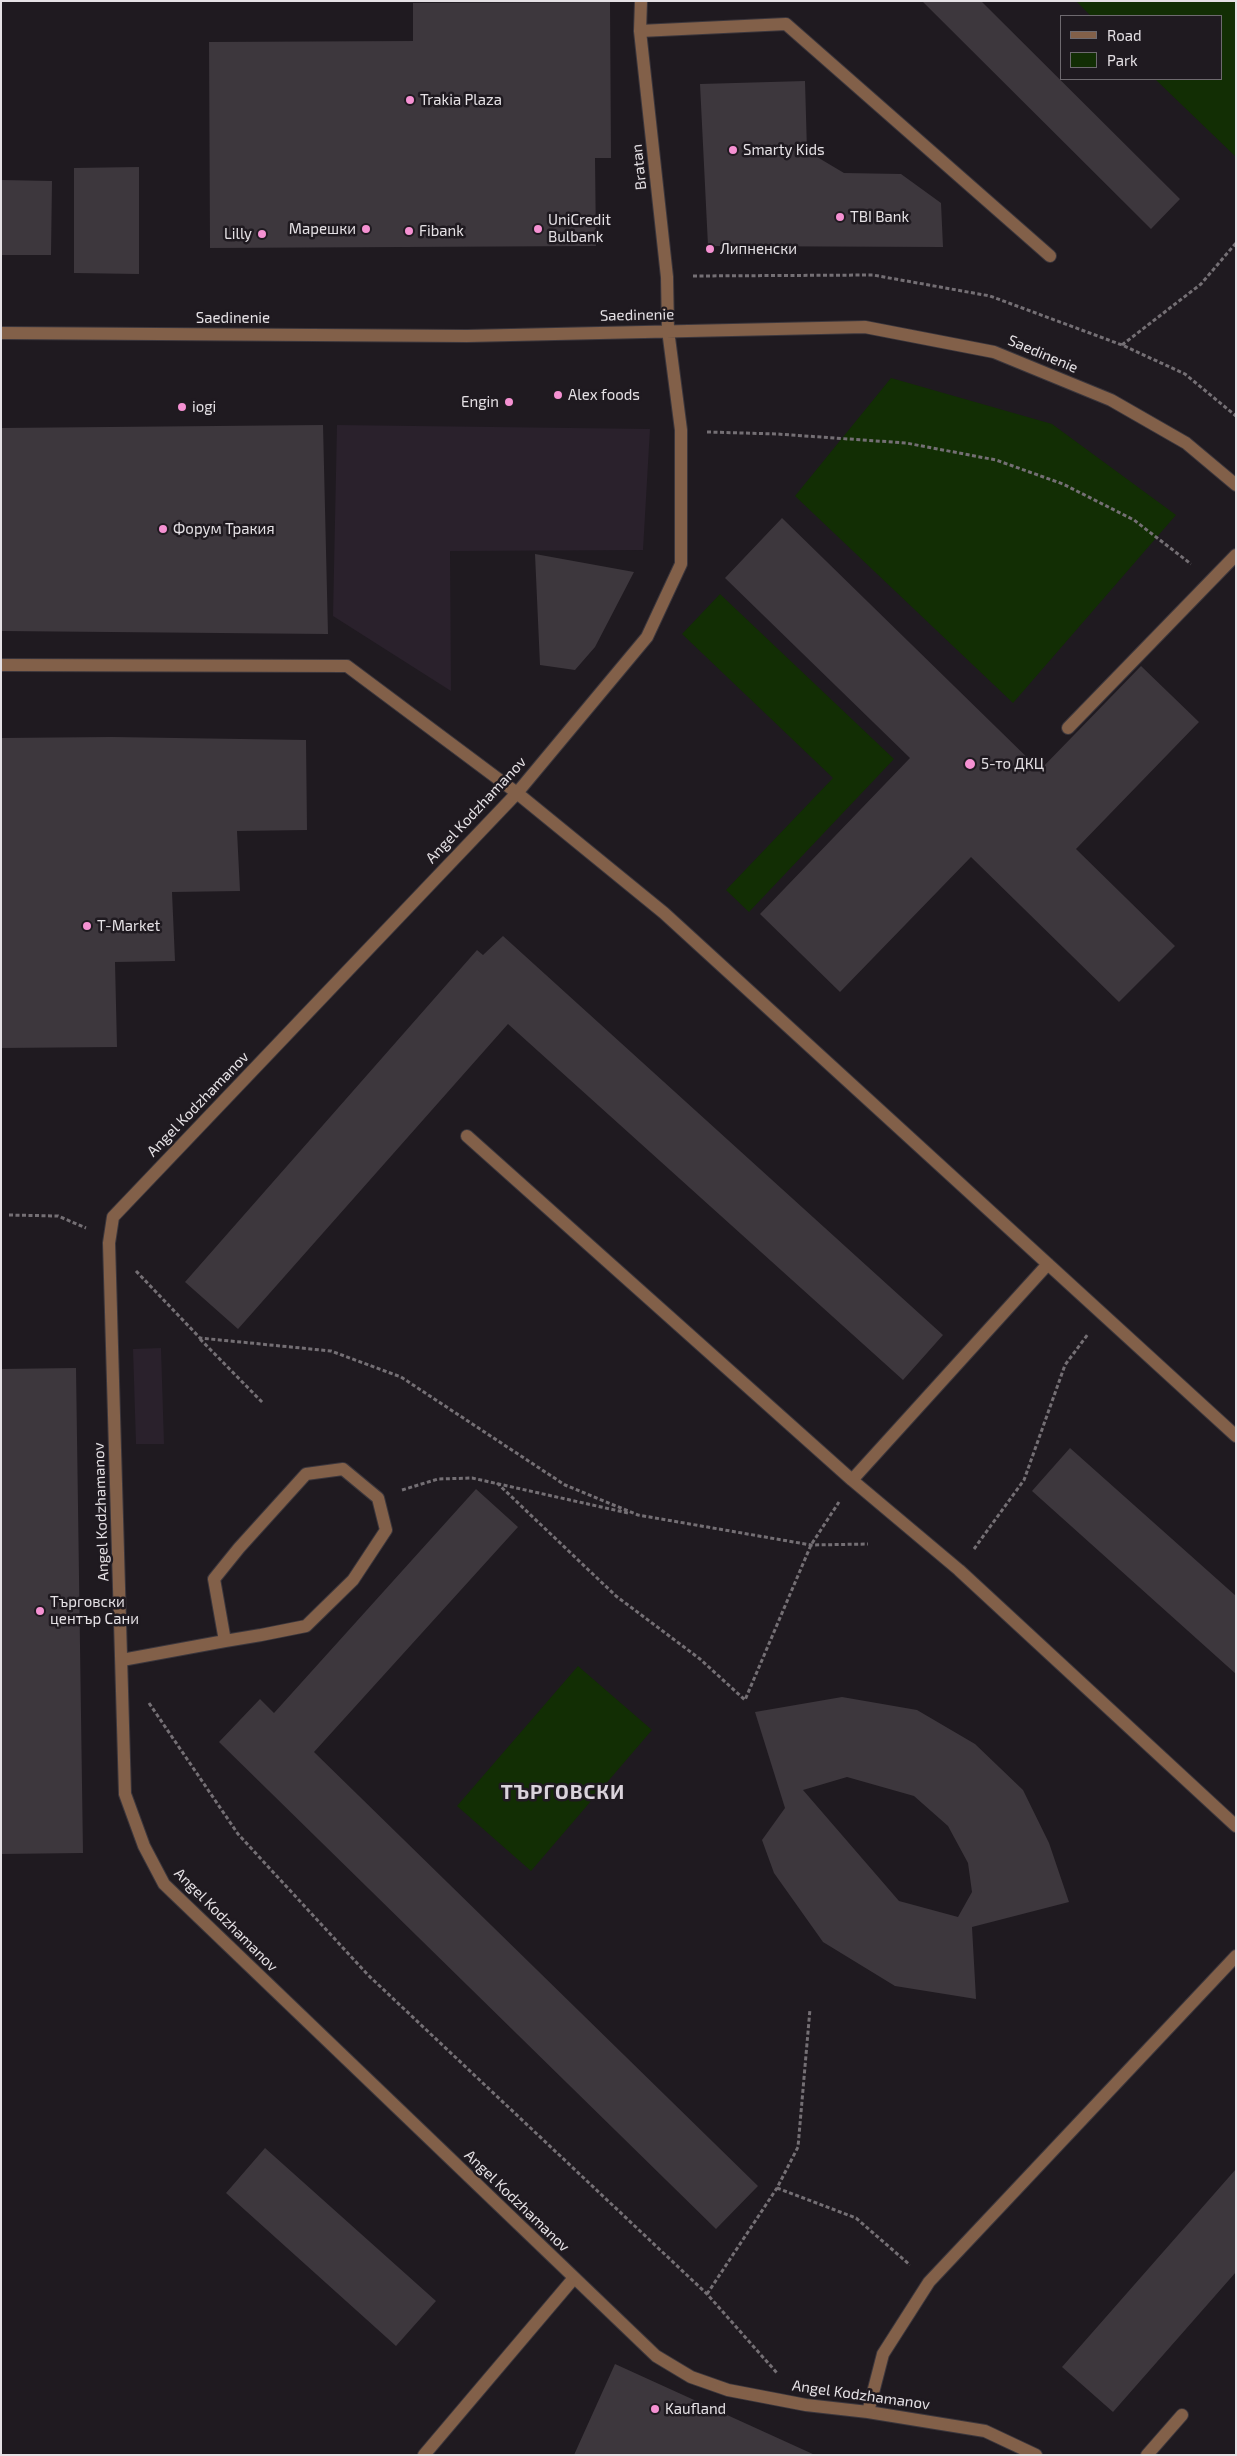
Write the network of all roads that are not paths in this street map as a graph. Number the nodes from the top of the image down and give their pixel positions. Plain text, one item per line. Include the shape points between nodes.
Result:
1 (640, 1) edge
2 (640, 31) junction
3 (1050, 256) dead end
4 (668, 330) junction
5 (1, 333) edge
6 (1236, 485) edge
7 (1236, 555) edge
8 (1, 665) edge
9 (1068, 728) dead end
10 (517, 793) junction
11 (466, 1136) dead end
12 (1048, 1264) junction
13 (1236, 1436) edge
14 (852, 1480) junction
15 (225, 1641) junction
16 (122, 1660) junction
17 (1236, 1826) edge
18 (1236, 1956) edge
19 (574, 2278) junction
20 (868, 2412) junction
21 (1182, 2415) dead end
22 (424, 2455) edge
23 (1036, 2455) edge
24 (1146, 2455) edge

1 - 2 street, Bratan
2 - 3 street via 786,24
2 - 4 street, Bratan via 667,277
4 - 5 street, Saedinenie via 467,336
4 - 6 street, Saedinenie via 865,327 994,352 1111,400 1186,443
4 - 10 street, Angel Kodzhamanov via 681,430 681,564 647,637
7 - 9 street
8 - 10 street via 347,666
10 - 12 street via 664,913
10 - 16 street, Angel Kodzhamanov via 113,1217 110,1243
11 - 14 street
12 - 13 street
12 - 14 street
14 - 17 street via 959,1570
15 - 15 street via 306,1626 353,1580 386,1530 378,1498 343,1469 306,1474 214,1579
15 - 16 street
16 - 19 street, Angel Kodzhamanov via 126,1794 144,1846 164,1884
18 - 20 street via 929,2282 883,2354
19 - 20 street, Angel Kodzhamanov via 656,2356 691,2377 728,2390 806,2405
19 - 22 street
20 - 23 street, Angel Kodzhamanov via 985,2431
21 - 24 street

